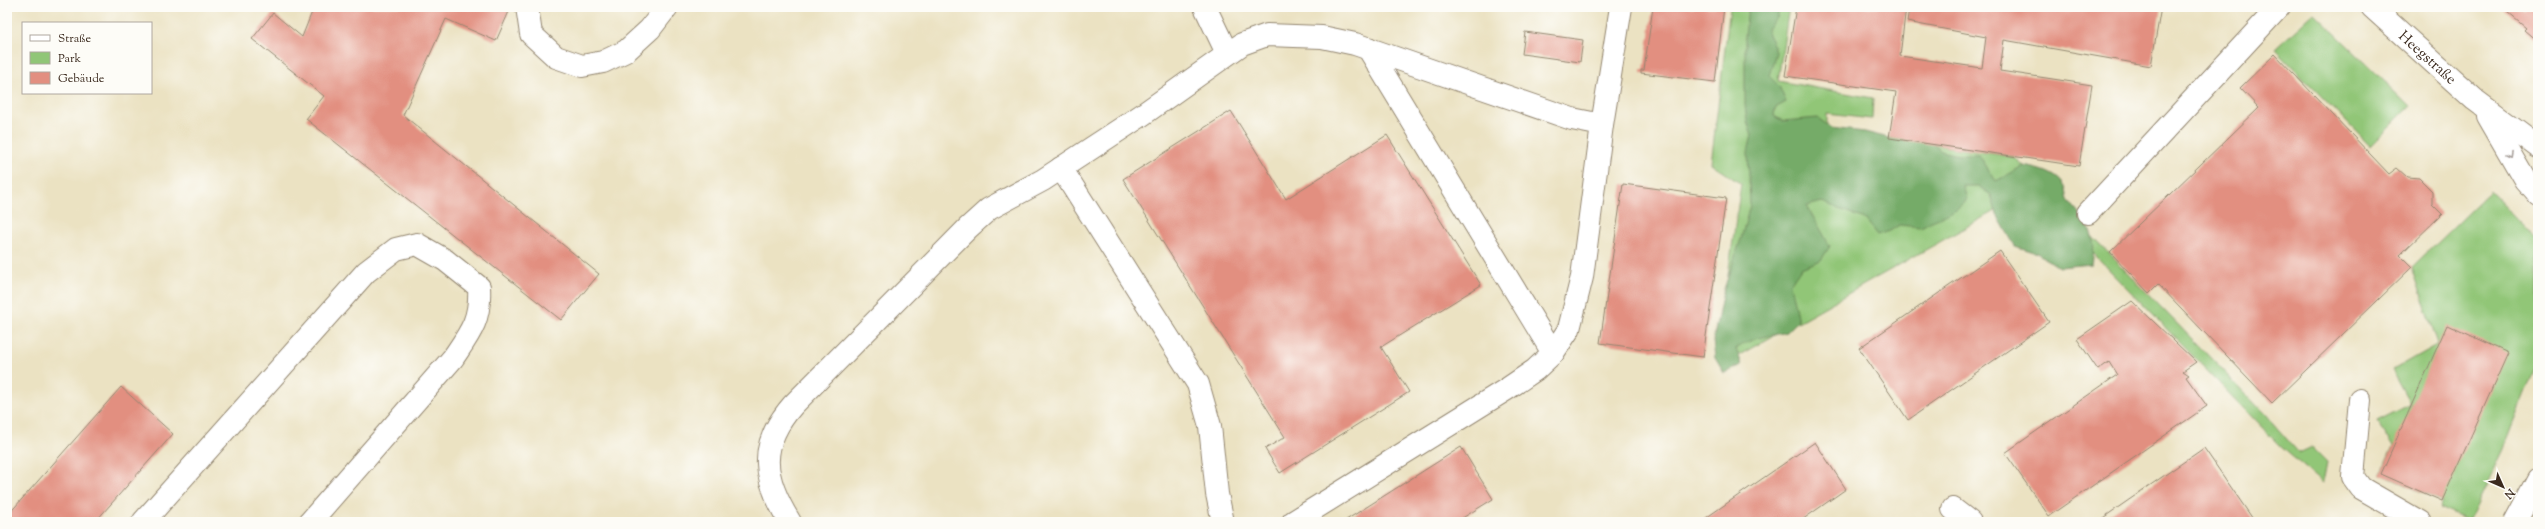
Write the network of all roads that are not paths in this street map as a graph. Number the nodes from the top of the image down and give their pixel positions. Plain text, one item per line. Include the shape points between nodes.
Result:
1 (527, 7) edge
2 (667, 7) edge
3 (1205, 7) edge
4 (1621, 7) edge
5 (2279, 7) edge
6 (2372, 7) edge
7 (1368, 48) junction
8 (1227, 53) junction
9 (2484, 108) junction
10 (1602, 125) junction
11 (2538, 147) edge
12 (1061, 168) junction
13 (2538, 195) edge
14 (2088, 213) dead end
15 (1553, 354) junction
16 (2360, 400) dead end
17 (2538, 479) edge
18 (150, 519) edge
19 (310, 522) edge
20 (790, 522) edge
21 (1223, 522) edge
22 (1293, 522) edge
23 (2420, 522) edge
24 (2515, 522) edge

1 - 2 street via 532,34 556,57 582,66 603,62 626,51 650,29
3 - 8 street
4 - 10 street
5 - 14 street
6 - 9 street, Heegstraße
7 - 8 street via 1322,37 1267,35 1242,44
7 - 10 street via 1572,119
7 - 15 street
8 - 12 street via 1142,115
9 - 11 street, Heegstraße
9 -> 13 street, Heegstraße via 2515,163
10 - 15 street via 1582,277 1569,329
12 - 20 street via 990,209 968,228 781,420 772,436 768,452 768,470 774,490
12 - 21 street via 1198,384 1210,426 1217,494
15 - 22 street via 1507,389
16 - 23 street via 2353,477 2362,488
17 - 24 street
18 - 19 street via 366,272 396,249 417,244 445,260 479,287 480,307 473,330 453,358

